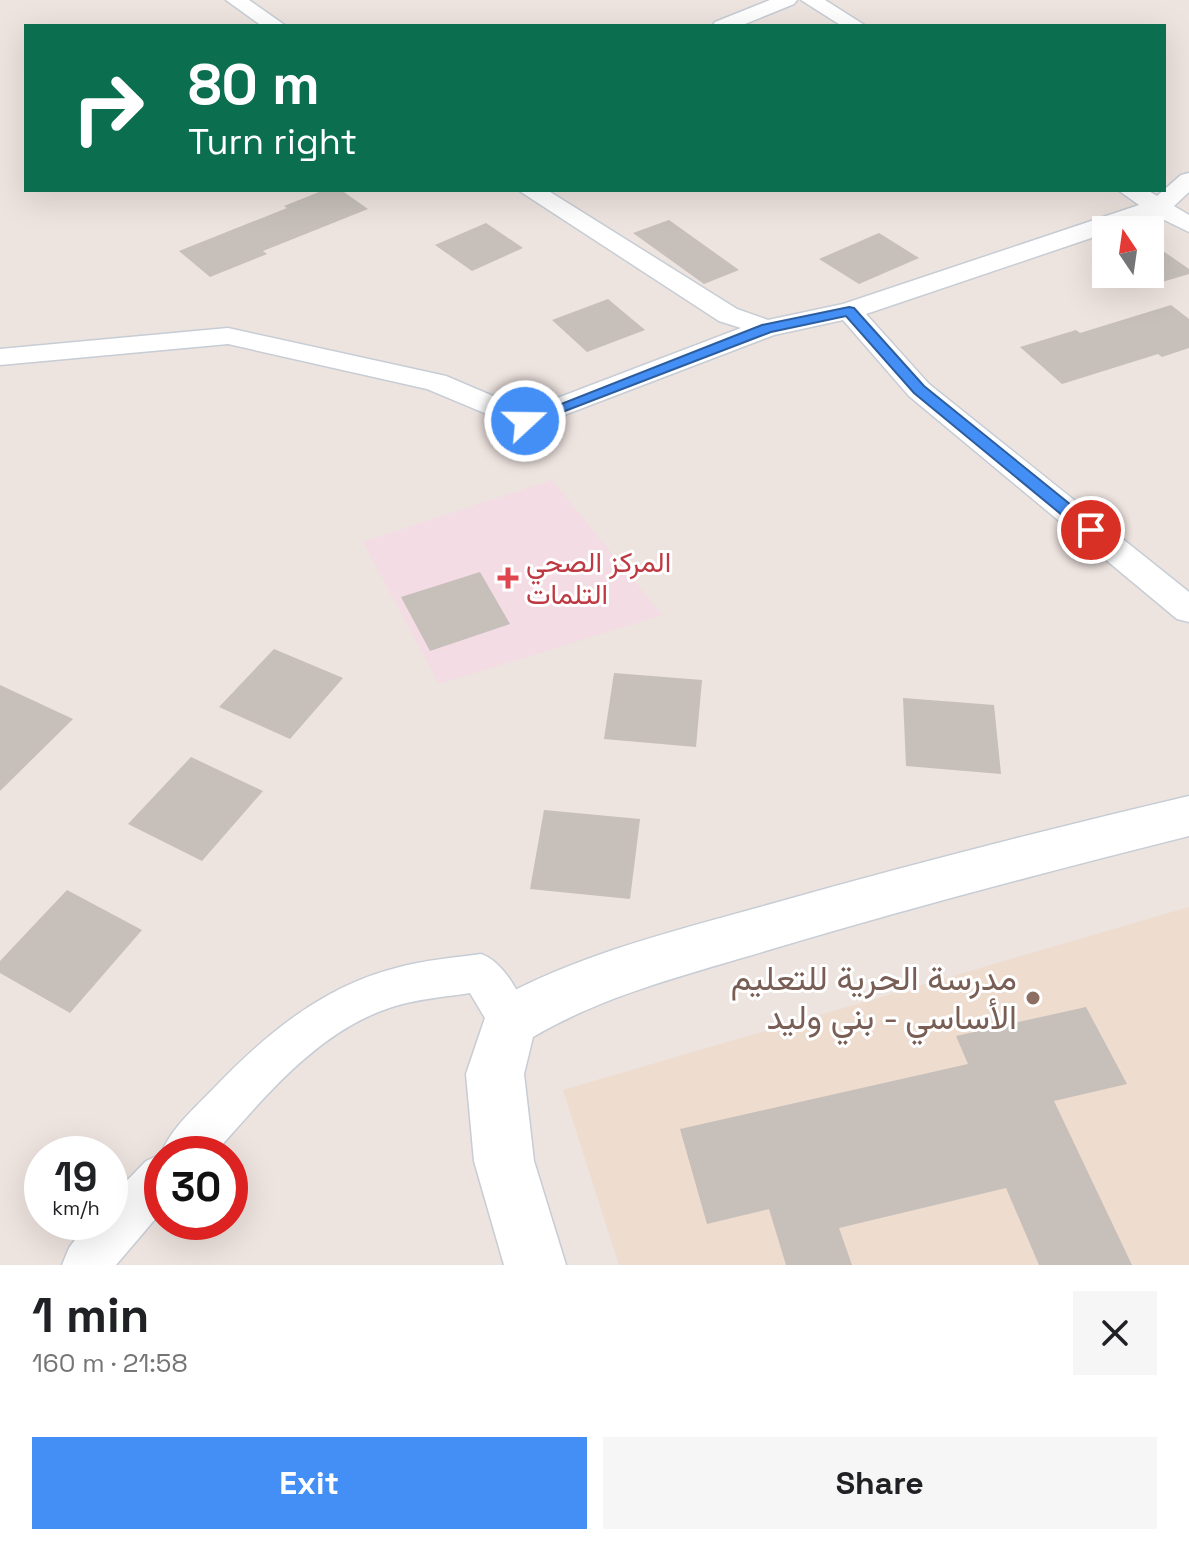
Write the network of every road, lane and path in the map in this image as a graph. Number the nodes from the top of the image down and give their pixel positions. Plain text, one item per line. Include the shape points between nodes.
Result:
1 (236, 0) edge
2 (787, 0) edge
3 (811, 0) edge
4 (273, 24) edge
5 (727, 24) edge
6 (853, 24) edge
7 (1189, 180) edge
8 (533, 192) edge
9 (1133, 192) edge
10 (1158, 207) junction
11 (1189, 225) edge
12 (849, 311) junction
13 (767, 328) junction
14 (0, 357) edge
15 (1189, 610) edge
16 (1189, 816) edge
17 (510, 1021) junction
18 (201, 1136) edge
19 (144, 1196) edge
20 (86, 1265) edge
21 (535, 1265) edge

1 - 4 street
2 - 5 street
3 - 6 street
7 - 10 street
8 - 13 street via 728,315
9 - 10 street
10 - 11 street
10 - 12 street
12 - 13 street
12 - 15 street via 919,390
13 - 14 street via 525,421 436,382 228,336
16 - 17 street via 971,869 639,965 542,1001
17 - 18 street via 481,973 387,989 333,1011 283,1047
17 - 21 street via 495,1074 504,1161
19 - 20 street

